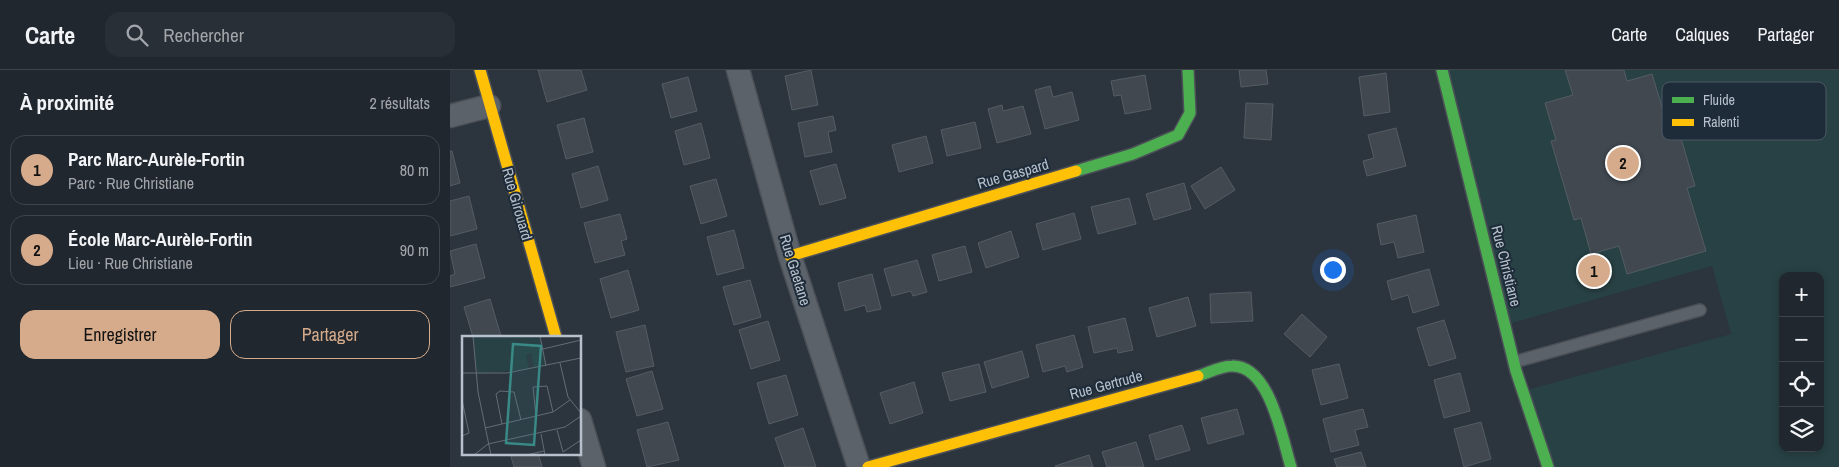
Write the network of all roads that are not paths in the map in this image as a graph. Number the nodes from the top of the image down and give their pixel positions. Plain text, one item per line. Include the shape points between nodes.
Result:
1 (480, 70) edge
2 (738, 70) edge
3 (1188, 70) edge
4 (1442, 70) edge
5 (489, 106) junction
6 (450, 116) edge
7 (790, 256) junction
8 (1700, 310) dead end
9 (556, 336) edge
10 (1514, 362) junction
11 (581, 423) edge
12 (594, 467) edge
13 (859, 467) edge
14 (868, 467) edge
15 (1291, 467) edge
16 (1548, 467) edge

1 - 5 street, Rue Girouard
2 - 7 street, Rue Gaetane
3 - 7 street, Rue Gaspard via 1190,114 1178,135 1133,154
4 - 10 street, Rue Christiane
5 - 6 street
5 - 9 street, Rue Girouard
7 - 13 street, Rue Gaetane
8 - 10 lane
10 - 16 street, Rue Christiane
11 - 12 street
14 - 15 street, Rue Gertrude via 1232,366 1252,372 1267,391

